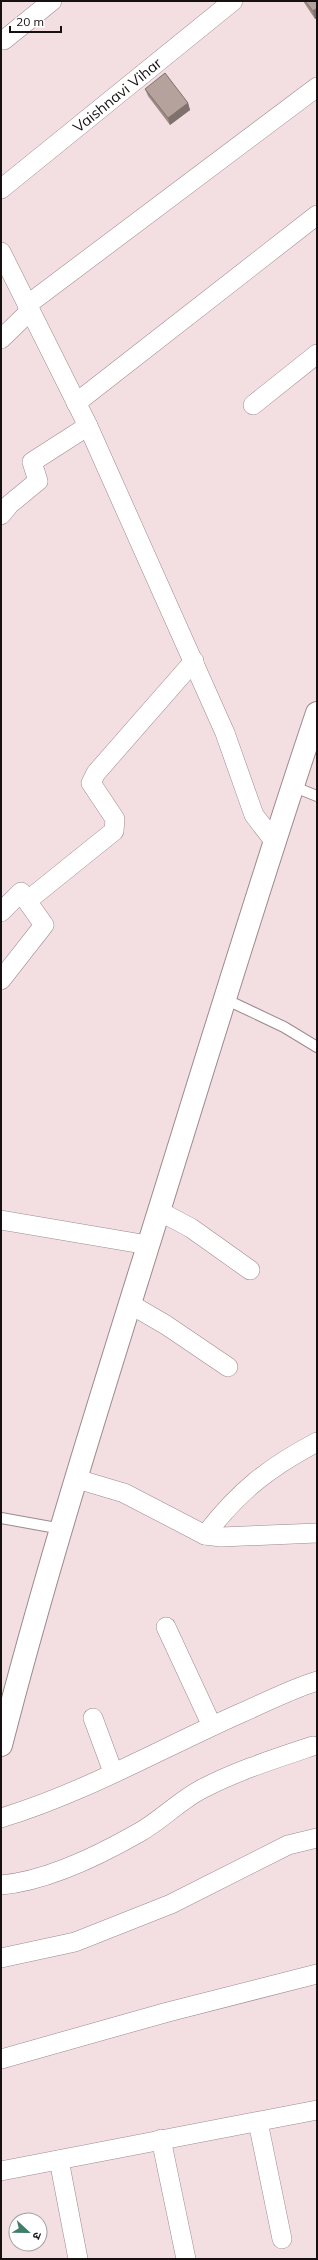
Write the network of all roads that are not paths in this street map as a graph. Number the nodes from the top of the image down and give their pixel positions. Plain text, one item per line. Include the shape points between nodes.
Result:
1 (52, 1) edge
2 (233, 1) edge
3 (4, 40) dead end
4 (317, 87) edge
5 (1, 189) edge
6 (317, 215) edge
7 (1, 252) edge
8 (28, 308) junction
9 (1, 339) edge
10 (317, 354) edge
11 (76, 403) junction
12 (253, 405) dead end
13 (88, 426) junction
14 (1, 515) edge
15 (194, 661) junction
16 (317, 713) edge
17 (292, 786) junction
18 (317, 796) edge
19 (274, 841) junction
20 (27, 901) junction
21 (1, 912) edge
22 (1, 980) edge
23 (225, 999) junction
24 (317, 1047) edge
25 (159, 1211) junction
26 (1, 1220) edge
27 (148, 1245) junction
28 (250, 1270) dead end
29 (130, 1304) junction
30 (228, 1367) dead end
31 (317, 1442) edge
32 (77, 1479) junction
33 (1, 1518) edge
34 (62, 1529) junction
35 (317, 1533) edge
36 (206, 1535) junction
37 (166, 1626) dead end
38 (317, 1681) edge
39 (93, 1718) dead end
40 (212, 1726) junction
41 (1, 1745) edge
42 (313, 1746) dead end
43 (113, 1772) junction
44 (1, 1818) edge
45 (317, 1838) edge
46 (1, 1885) edge
47 (1, 1958) edge
48 (317, 1974) edge
49 (1, 2058) edge
50 (317, 2110) edge
51 (258, 2122) junction
52 (160, 2139) junction
53 (59, 2160) junction
54 (1, 2171) edge
55 (282, 2239) dead end
56 (78, 2259) edge
57 (186, 2259) edge

1 - 3 street
2 - 5 street, Vaishnavi Vihar
4 - 8 street
6 - 11 street
7 - 8 street
8 - 9 street
8 - 11 street
10 - 12 street
11 - 13 street
13 - 14 street via 32,462 38,481 10,504
13 - 15 street
15 - 19 street via 225,733 254,815
15 - 20 street via 96,773 91,783 115,819 114,831
16 - 17 street
17 - 18 lane
17 - 19 street
19 - 23 street
20 - 21 street via 21,892
20 - 22 street via 44,925
23 - 24 lane via 284,1027
23 - 25 street
25 - 27 street
25 - 28 street via 191,1228
26 - 27 street
27 - 29 street
29 - 30 street
29 - 32 street
31 - 36 street via 283,1460 251,1483 225,1509
32 - 34 street
32 - 36 street via 124,1493
33 - 34 lane
34 - 41 street
35 - 36 street via 221,1537
37 - 40 street
38 - 40 street
39 - 43 street
40 - 43 street
42 - 46 street via 243,1769 198,1791 140,1832 68,1868 18,1884
43 - 44 street via 39,1806
45 - 47 street via 288,1845 172,1904 75,1942
48 - 49 street
50 - 51 street
51 - 52 street
51 - 55 street
52 - 53 street
52 - 57 street
53 - 54 street
53 - 56 street

